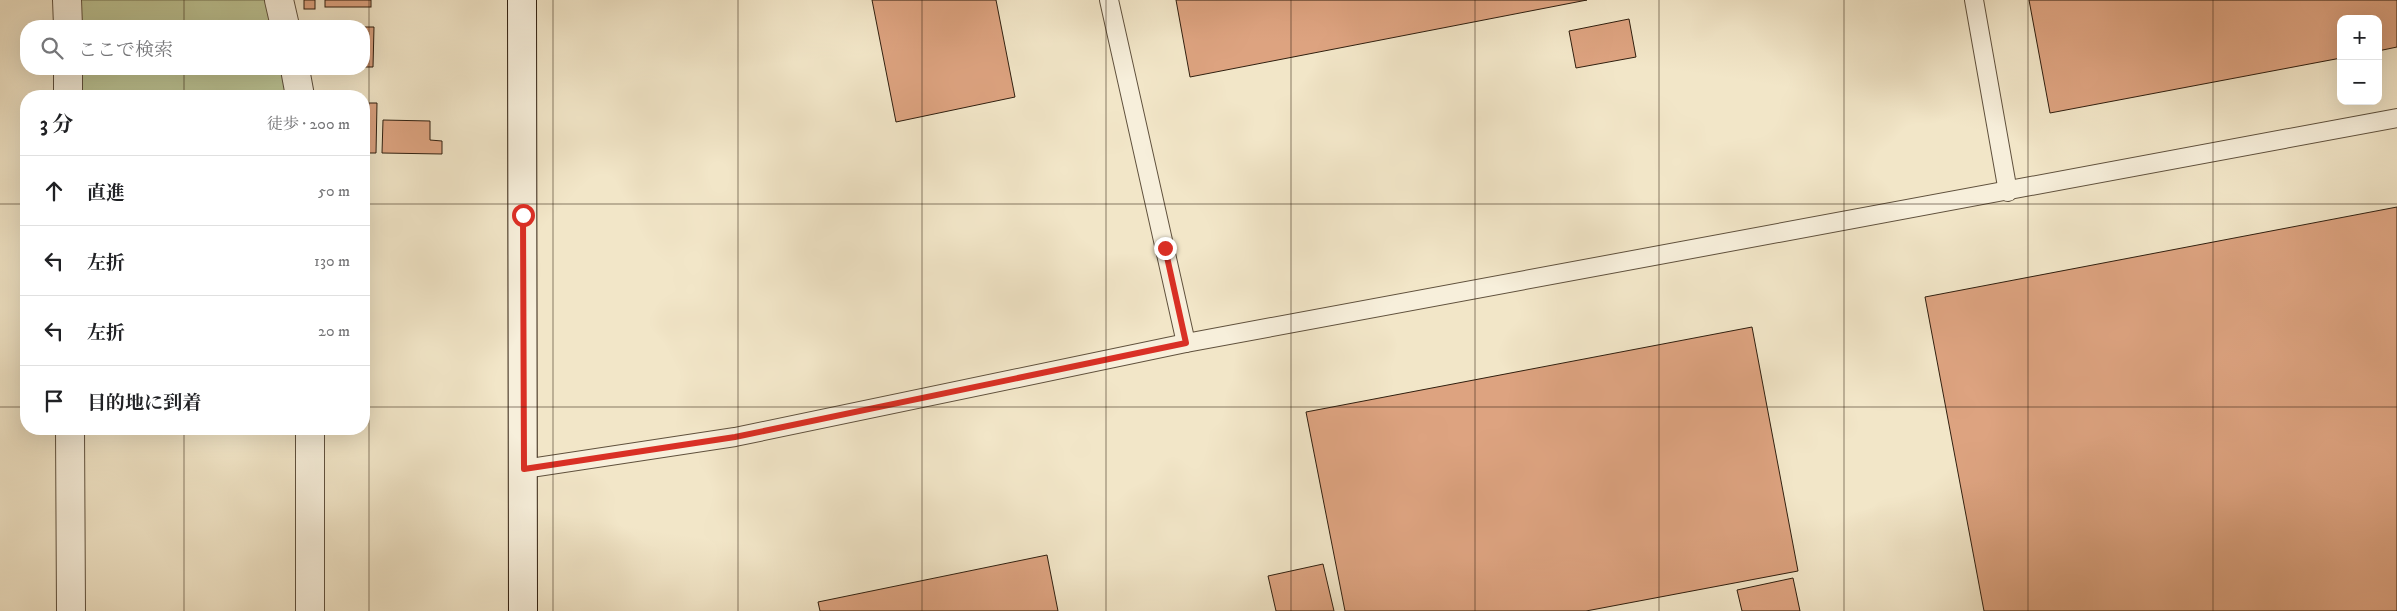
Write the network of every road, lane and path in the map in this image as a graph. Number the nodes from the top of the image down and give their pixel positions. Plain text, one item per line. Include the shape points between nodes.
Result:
1 (67, 0) edge
2 (279, 0) edge
3 (522, 0) edge
4 (1110, 0) edge
5 (1974, 0) edge
6 (68, 20) edge
7 (284, 20) edge
8 (68, 75) edge
9 (296, 75) edge
10 (68, 90) edge
11 (299, 90) edge
12 (2397, 118) edge
13 (2008, 192) junction
14 (1186, 343) junction
15 (70, 435) edge
16 (310, 435) edge
17 (524, 469) junction
18 (71, 611) edge
19 (310, 611) edge
20 (523, 611) edge

1 - 6 street
2 - 7 street
3 - 17 street
4 - 14 lane
5 - 13 lane
8 - 10 street
9 - 11 street
12 - 13 lane
13 - 14 lane
14 - 17 lane via 735,437
15 - 18 street
16 - 19 street
17 - 20 street

